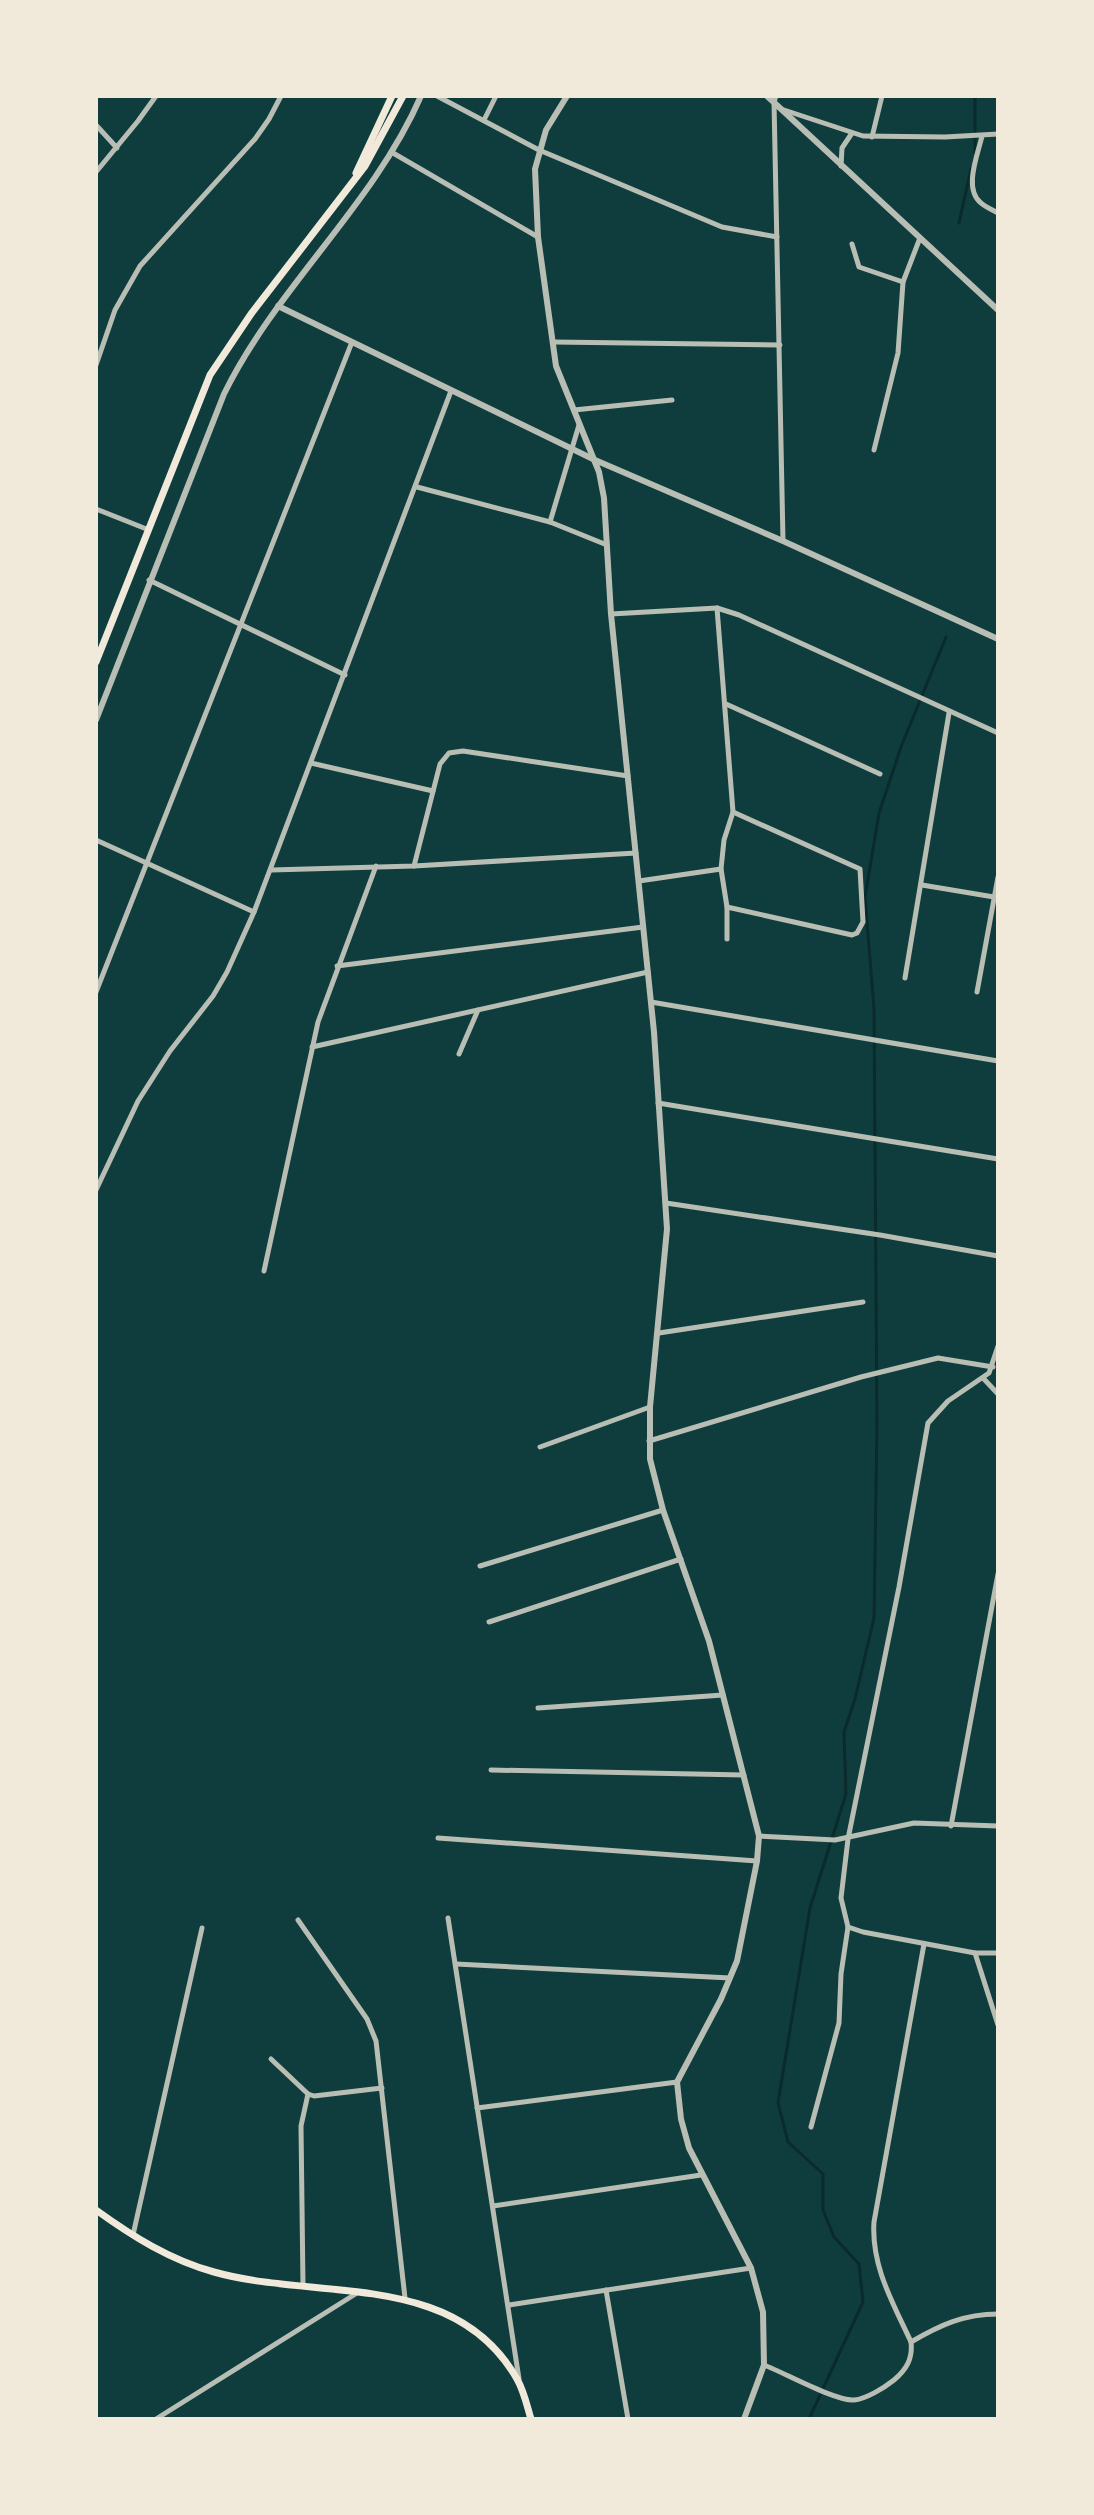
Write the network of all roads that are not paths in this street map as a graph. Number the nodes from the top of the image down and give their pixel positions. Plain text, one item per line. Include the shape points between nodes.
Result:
1 (156, 96) edge
2 (281, 96) edge
3 (392, 96) edge
4 (403, 96) edge
5 (421, 96) edge
6 (437, 96) edge
7 (496, 96) edge
8 (567, 96) edge
9 (767, 96) edge
10 (882, 96) edge
11 (775, 99) edge
12 (783, 109) junction
13 (484, 121) junction
14 (96, 125) edge
15 (852, 133) junction
16 (998, 134) edge
17 (981, 136) junction
18 (872, 137) junction
19 (117, 148) junction
20 (539, 150) junction
21 (393, 153) junction
22 (842, 167) junction
23 (96, 172) edge
24 (350, 186) junction
25 (998, 213) edge
26 (538, 237) junction
27 (777, 237) junction
28 (921, 237) junction
29 (852, 244) dead end
30 (903, 282) junction
31 (278, 306) junction
32 (998, 310) edge
33 (352, 342) junction
34 (553, 342) junction
35 (780, 345) junction
36 (96, 365) edge
37 (451, 391) junction
38 (672, 400) dead end
39 (574, 410) junction
40 (579, 425) junction
41 (571, 449) junction
42 (874, 450) dead end
43 (595, 460) junction
44 (417, 487) junction
45 (96, 509) edge
46 (550, 522) junction
47 (149, 530) junction
48 (783, 541) junction
49 (608, 546) junction
50 (149, 580) junction
51 (717, 608) junction
52 (611, 614) junction
53 (241, 625) junction
54 (998, 639) edge
55 (96, 662) edge
56 (345, 675) junction
57 (726, 704) junction
58 (949, 713) junction
59 (96, 720) edge
60 (998, 733) edge
61 (311, 763) junction
62 (880, 774) dead end
63 (628, 776) junction
64 (433, 791) junction
65 (733, 812) junction
66 (96, 840) edge
67 (636, 853) junction
68 (146, 863) junction
69 (376, 866) junction
70 (414, 866) junction
71 (721, 869) junction
72 (271, 870) junction
73 (998, 877) edge
74 (639, 881) junction
75 (922, 885) junction
76 (994, 897) junction
77 (727, 907) junction
78 (254, 912) junction
79 (643, 927) junction
80 (727, 939) dead end
81 (337, 966) junction
82 (648, 972) junction
83 (905, 978) dead end
84 (96, 992) edge
85 (977, 992) dead end
86 (651, 1002) junction
87 (478, 1009) junction
88 (312, 1047) junction
89 (459, 1054) dead end
90 (998, 1061) edge
91 (658, 1103) junction
92 (998, 1159) edge
93 (96, 1190) edge
94 (666, 1203) junction
95 (998, 1256) edge
96 (264, 1271) dead end
97 (863, 1302) dead end
98 (659, 1333) junction
99 (998, 1346) edge
100 (993, 1367) junction
101 (983, 1378) junction
102 (998, 1394) edge
103 (650, 1407) junction
104 (649, 1441) junction
105 (540, 1447) dead end
106 (663, 1510) junction
107 (681, 1559) junction
108 (480, 1566) dead end
109 (998, 1574) edge
110 (489, 1622) dead end
111 (723, 1695) junction
112 (538, 1708) dead end
113 (491, 1770) dead end
114 (744, 1775) junction
115 (951, 1826) junction
116 (998, 1826) edge
117 (759, 1836) junction
118 (438, 1838) dead end
119 (848, 1839) junction
120 (757, 1861) junction
121 (448, 1918) dead end
122 (298, 1920) dead end
123 (848, 1927) junction
124 (202, 1928) dead end
125 (924, 1944) junction
126 (975, 1953) junction
127 (998, 1953) edge
128 (455, 1964) junction
129 (730, 1978) junction
130 (998, 2025) edge
131 (271, 2059) dead end
132 (677, 2082) junction
133 (382, 2088) junction
134 (308, 2094) junction
135 (477, 2108) junction
136 (811, 2127) dead end
137 (701, 2175) junction
138 (493, 2206) junction
139 (96, 2210) edge
140 (133, 2236) junction
141 (751, 2268) junction
142 (303, 2286) junction
143 (606, 2290) junction
144 (358, 2293) junction
145 (405, 2298) junction
146 (509, 2305) junction
147 (998, 2314) edge
148 (911, 2342) junction
149 (764, 2365) junction
150 (519, 2381) junction
151 (156, 2419) edge
152 (531, 2419) edge
153 (628, 2419) edge
154 (744, 2419) edge

1 - 19 street
2 - 36 street via 255,139 140,266 115,310
3 - 24 main road
4 - 24 main road
5 - 21 street
6 - 13 street
7 - 13 street
8 - 20 street
9 - 11 street
10 - 18 street
11 - 12 street
11 - 27 street
12 - 15 street
12 - 22 street
13 - 20 street
14 - 19 street
15 - 18 street
15 - 22 street via 842,148
16 - 17 street
17 - 18 street
17 - 25 street via 973,195
19 - 23 street
20 - 26 street
20 - 27 street via 722,227
21 - 26 street
21 - 31 street
22 - 28 street
24 - 47 main road via 210,375
26 - 34 street
27 - 35 street
28 - 30 street
28 - 32 street
29 - 30 street via 859,267
30 - 42 street via 898,353
31 - 33 street
31 - 50 street via 224,394
33 - 37 street
33 - 53 street
34 - 35 street
34 - 39 street via 556,366
35 - 48 street
37 - 41 street
37 - 44 street
38 - 39 street
39 - 40 street
40 - 41 street
40 - 43 street
41 - 43 street
41 - 46 street
43 - 48 street
43 - 49 street
44 - 46 street
44 - 56 street
45 - 47 street
46 - 49 street
47 - 55 main road
48 - 54 street
49 - 52 street
50 - 53 street
50 - 59 street
51 - 52 street
51 - 57 street
51 - 58 street
52 - 63 street
53 - 56 street
53 - 68 street
56 - 61 street
57 - 62 street
57 - 65 street
58 - 60 street
58 - 75 street
61 - 64 street
61 - 72 street
63 - 64 street via 463,751 444,757
63 - 67 street
64 - 70 street
65 - 71 street
65 - 77 street via 860,869 863,922 852,935
66 - 68 street
67 - 70 street
67 - 74 street
68 - 78 street
68 - 84 street
69 - 70 street
69 - 72 street
69 - 81 street
71 - 74 street
71 - 77 street
72 - 78 street
73 - 76 street
74 - 79 street
75 - 76 street
75 - 83 street
76 - 85 street
77 - 80 street
78 - 93 street via 213,996 138,1101
79 - 81 street
79 - 82 street
81 - 88 street
82 - 86 street
82 - 87 street
86 - 90 street
86 - 91 street
87 - 88 street
87 - 89 street
88 - 96 street
91 - 92 street
91 - 94 street
94 - 95 street
94 - 98 street
97 - 98 street
98 - 103 street
99 - 100 street
100 - 101 street
100 - 104 street via 938,1358
101 - 102 street
101 - 119 street via 948,1401 928,1423
103 - 104 street
103 - 105 street
104 - 106 street
106 - 107 street
106 - 108 street
107 - 110 street
107 - 111 street
109 - 115 street
111 - 112 street
111 - 114 street
113 - 114 street
114 - 117 street
115 - 116 street
115 - 119 street via 914,1823
117 - 119 street
117 - 120 street
118 - 120 street
119 - 123 street via 841,1898
120 - 129 street
121 - 128 street
122 - 133 street via 373,2028
123 - 125 street
123 - 136 street via 839,2023
124 - 140 street
125 - 126 street
125 - 148 street via 872,2244
126 - 127 street
126 - 130 street
128 - 129 street
128 - 135 street
129 - 132 street
131 - 134 street
132 - 135 street
132 - 137 street via 681,2119
133 - 134 street
133 - 145 street
134 - 142 street via 301,2126
135 - 138 street
137 - 138 street
137 - 141 street
138 - 146 street
139 - 140 main road
140 - 142 main road via 214,2272
141 - 143 street
141 - 149 street via 763,2312
142 - 144 main road
143 - 146 street
143 - 153 street
144 - 145 main road
144 - 151 street
145 - 150 main road via 466,2325
146 - 150 street
147 - 148 street via 964,2316
148 - 149 street via 907,2368 892,2382 854,2400
149 - 154 street
150 - 152 main road

